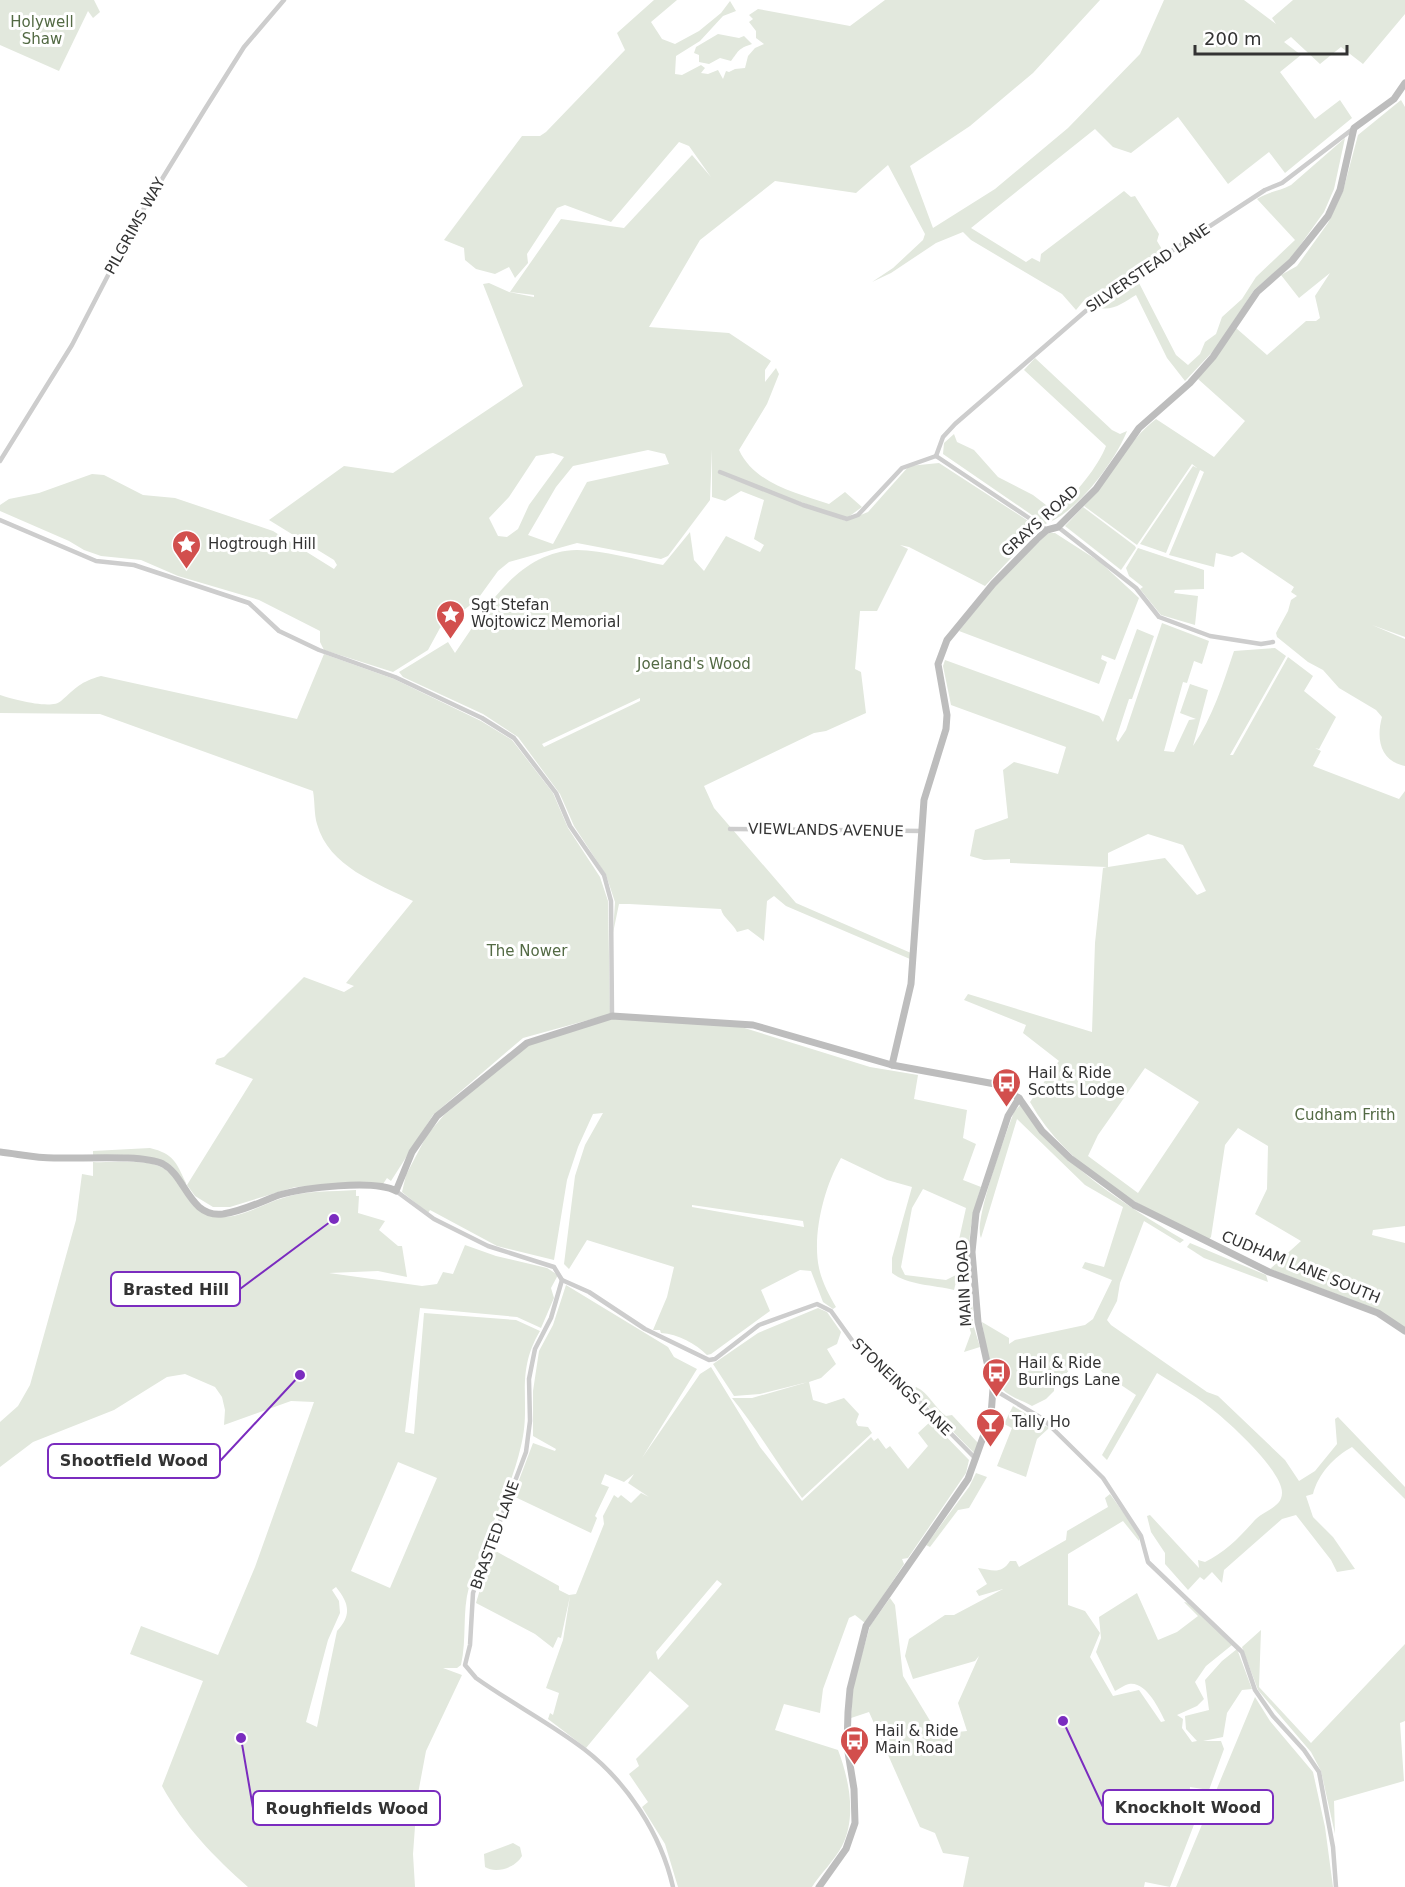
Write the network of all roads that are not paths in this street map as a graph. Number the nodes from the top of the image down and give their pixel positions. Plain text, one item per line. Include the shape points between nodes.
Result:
1 (284, 0) edge
2 (1405, 83) edge
3 (1354, 128) junction
4 (936, 456) junction
5 (0, 461) edge
6 (720, 472) dead end
7 (0, 520) edge
8 (1058, 527) junction
9 (1047, 530) junction
10 (1273, 642) dead end
11 (730, 829) dead end
12 (923, 831) junction
13 (612, 1016) junction
14 (892, 1065) junction
15 (1019, 1098) junction
16 (0, 1152) edge
17 (396, 1191) junction
18 (562, 1280) junction
19 (1405, 1331) edge
20 (993, 1389) junction
21 (976, 1459) junction
22 (673, 1887) edge
23 (819, 1887) edge
24 (1336, 1887) edge

1 - 5 street, PILGRIMS WAY via 244,47 205,108 135,223 72,345
2 - 3 street via 1394,99
3 - 4 street, SILVERSTEAD LANE via 1282,183 1265,190 1103,296 955,424 943,437
3 - 8 street, GRAYS ROAD via 1340,190 1328,216 1292,261 1257,292 1213,357 1139,429 1095,489
4 - 6 street via 902,468 858,515 847,519
4 - 9 street
7 - 13 street via 96,561 134,565 249,603 279,631 319,650 395,676 514,738 556,793 570,826 604,875 611,901
8 - 9 street, GRAYS ROAD
8 - 10 street via 1136,588 1160,616 1210,636 1261,644
9 - 12 street, GRAYS ROAD via 993,584 947,640 938,664 946,729 924,800
11 - 12 street, VIEWLANDS AVENUE
12 - 14 street, GRAYS ROAD via 911,984
13 - 14 street via 753,1025
13 - 17 street via 527,1043 437,1116 412,1152
14 - 15 street via 995,1084
15 - 19 street, CUDHAM LANE SOUTH via 1042,1131 1070,1158 1134,1205 1259,1267 1378,1313
15 - 20 street, MAIN ROAD via 1008,1116 976,1213 972,1252 978,1322
16 - 17 street via 51,1158 156,1161 169,1168 193,1202 221,1214 292,1192 380,1186
17 - 18 street via 434,1219 488,1246 554,1267
18 - 21 street, STONEINGS LANE via 589,1292 645,1329 709,1360 759,1325 817,1304 822,1306 831,1311 859,1350 907,1389
18 - 22 street, BRASTED LANE via 551,1318 533,1355 526,1452 473,1593 465,1665 476,1678 595,1759 649,1825 660,1844
20 - 21 street, MAIN ROAD via 991,1415
20 - 24 street via 1043,1419 1103,1478 1141,1536 1148,1562 1242,1652 1255,1690 1319,1772
21 - 23 street, MAIN ROAD via 968,1479 866,1626 848,1712 847,1746 855,1824 846,1849

